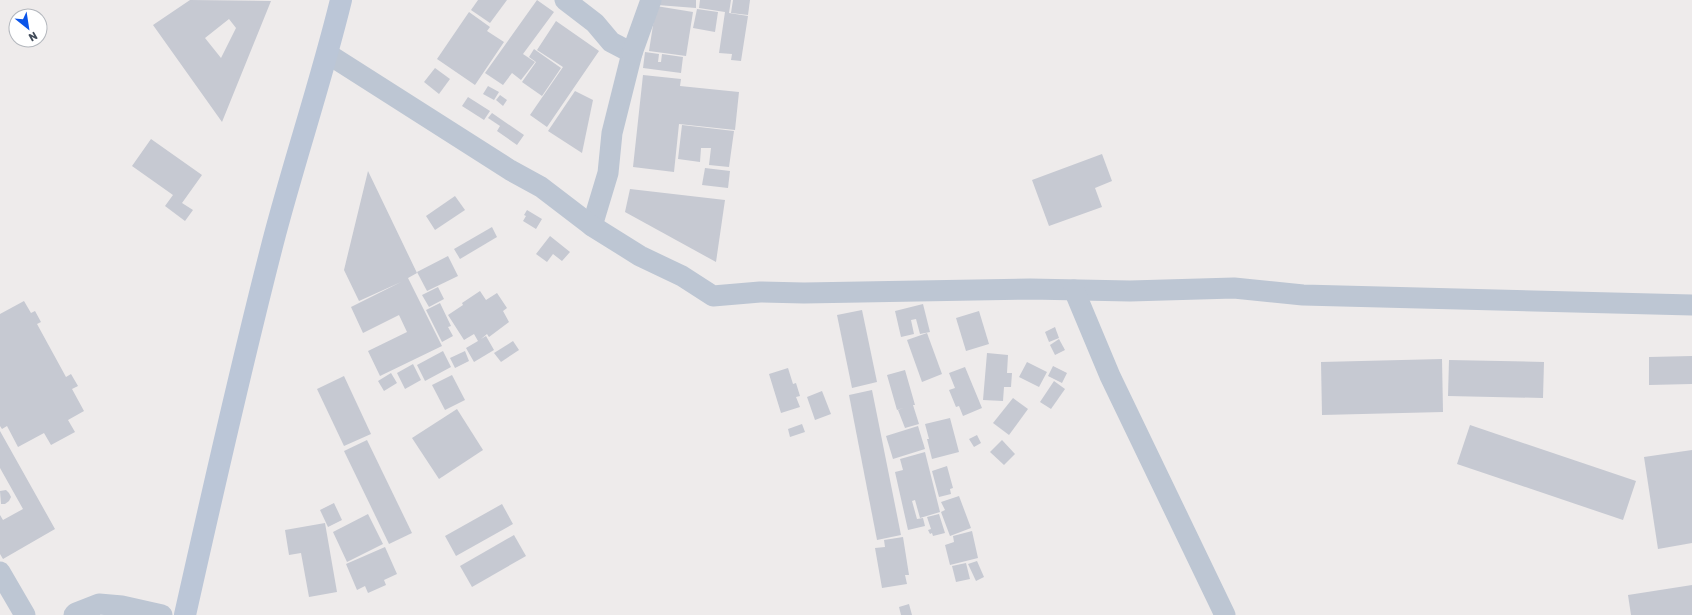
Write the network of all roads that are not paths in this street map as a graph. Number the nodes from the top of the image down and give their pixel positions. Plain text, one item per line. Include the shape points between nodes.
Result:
1 (341, 0) edge
2 (565, 0) edge
3 (651, 0) edge
4 (632, 53) junction
5 (328, 54) junction
6 (592, 226) junction
7 (1074, 290) junction
8 (1692, 305) edge
9 (0, 572) edge
10 (25, 615) edge
11 (74, 615) edge
12 (162, 615) edge
13 (185, 615) edge
14 (1225, 615) edge

1 - 5 main road
2 - 4 street via 595,23 611,42
3 - 4 street
4 - 6 street via 612,133 608,173
5 - 6 street via 541,187
5 - 13 main road via 273,241
6 - 7 street via 713,296 760,292
7 - 8 street via 1234,288 1303,295
7 - 14 street via 1110,376
9 - 10 street
11 - 12 street via 99,604

